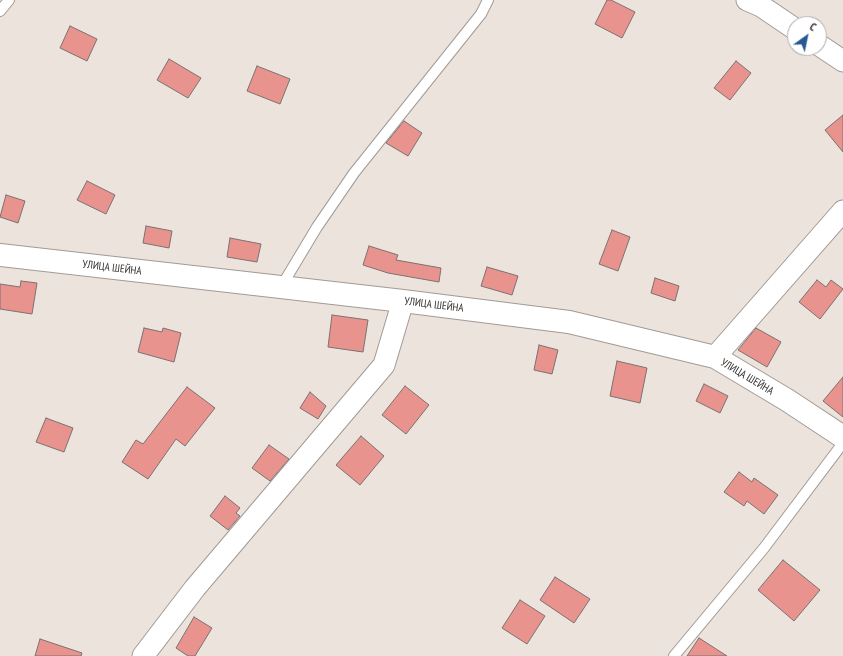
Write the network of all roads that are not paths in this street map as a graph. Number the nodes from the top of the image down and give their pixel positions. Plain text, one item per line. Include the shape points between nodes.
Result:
1 (9, 0) edge
2 (488, 0) edge
3 (747, 0) edge
4 (0, 11) edge
5 (787, 24) edge
6 (827, 50) edge
7 (843, 61) edge
8 (843, 211) edge
9 (0, 255) edge
10 (281, 287) junction
11 (403, 301) junction
12 (715, 358) junction
13 (843, 437) edge
14 (843, 443) edge
15 (143, 656) edge
16 (674, 656) edge

1 - 4 lane
2 - 10 lane via 476,20 354,173 317,227
3 - 5 street
6 - 7 street
8 - 12 street
9 - 10 street, УЛИЦА ШЕЙНА
10 - 11 street, УЛИЦА ШЕЙНА
11 - 12 street, УЛИЦА ШЕЙНА via 569,322
11 - 15 street via 384,365 195,588
12 - 13 street, УЛИЦА ШЕЙНА
14 - 16 lane via 764,548

